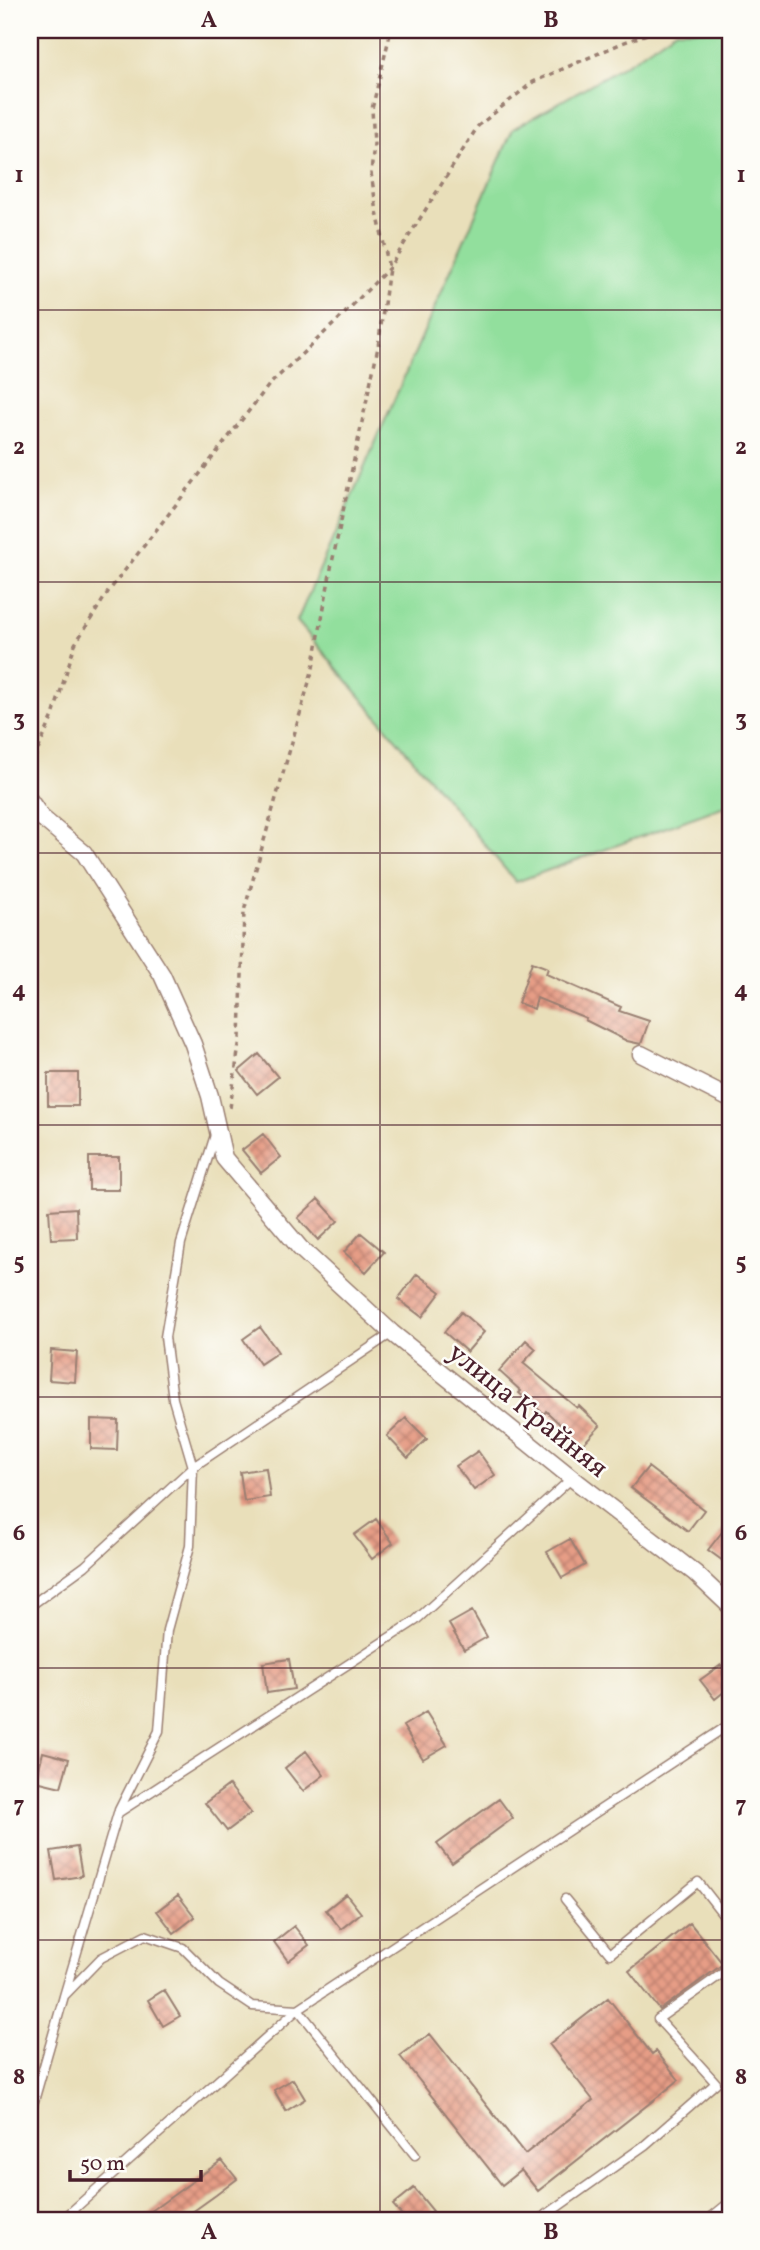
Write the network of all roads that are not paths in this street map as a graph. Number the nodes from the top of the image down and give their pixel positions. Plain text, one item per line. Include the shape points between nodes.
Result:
1 (30, 801) edge
2 (641, 1054) dead end
3 (730, 1099) edge
4 (223, 1124) junction
5 (392, 1333) junction
6 (192, 1466) junction
7 (572, 1478) junction
8 (30, 1606) edge
9 (730, 1606) edge
10 (730, 1724) edge
11 (118, 1813) junction
12 (565, 1899) dead end
13 (730, 1923) edge
14 (730, 1968) edge
15 (64, 1996) junction
16 (298, 2009) junction
17 (30, 2115) edge
18 (415, 2155) dead end
19 (730, 2207) edge
20 (62, 2220) edge
21 (539, 2220) edge
22 (714, 2220) edge

1 - 4 street, улица Крайняя via 41,817 84,853 162,975
2 - 3 street
4 - 5 street, улица Крайняя via 224,1158 300,1248
4 - 6 lane via 181,1244 165,1337 173,1399
5 - 6 lane
5 - 7 street, улица Крайняя
6 - 8 lane via 85,1566
6 - 11 lane via 190,1546 167,1630 159,1731
7 - 9 street, улица Крайняя via 695,1573
7 - 11 lane via 415,1621
10 - 16 lane
11 - 15 lane
12 - 13 lane via 610,1954 698,1882
14 - 21 lane via 659,2019 716,2083 645,2145
15 - 16 lane via 101,1958 145,1935 183,1948 219,1984 252,2006
15 - 17 lane
16 - 18 lane
16 - 20 lane
19 - 22 street

